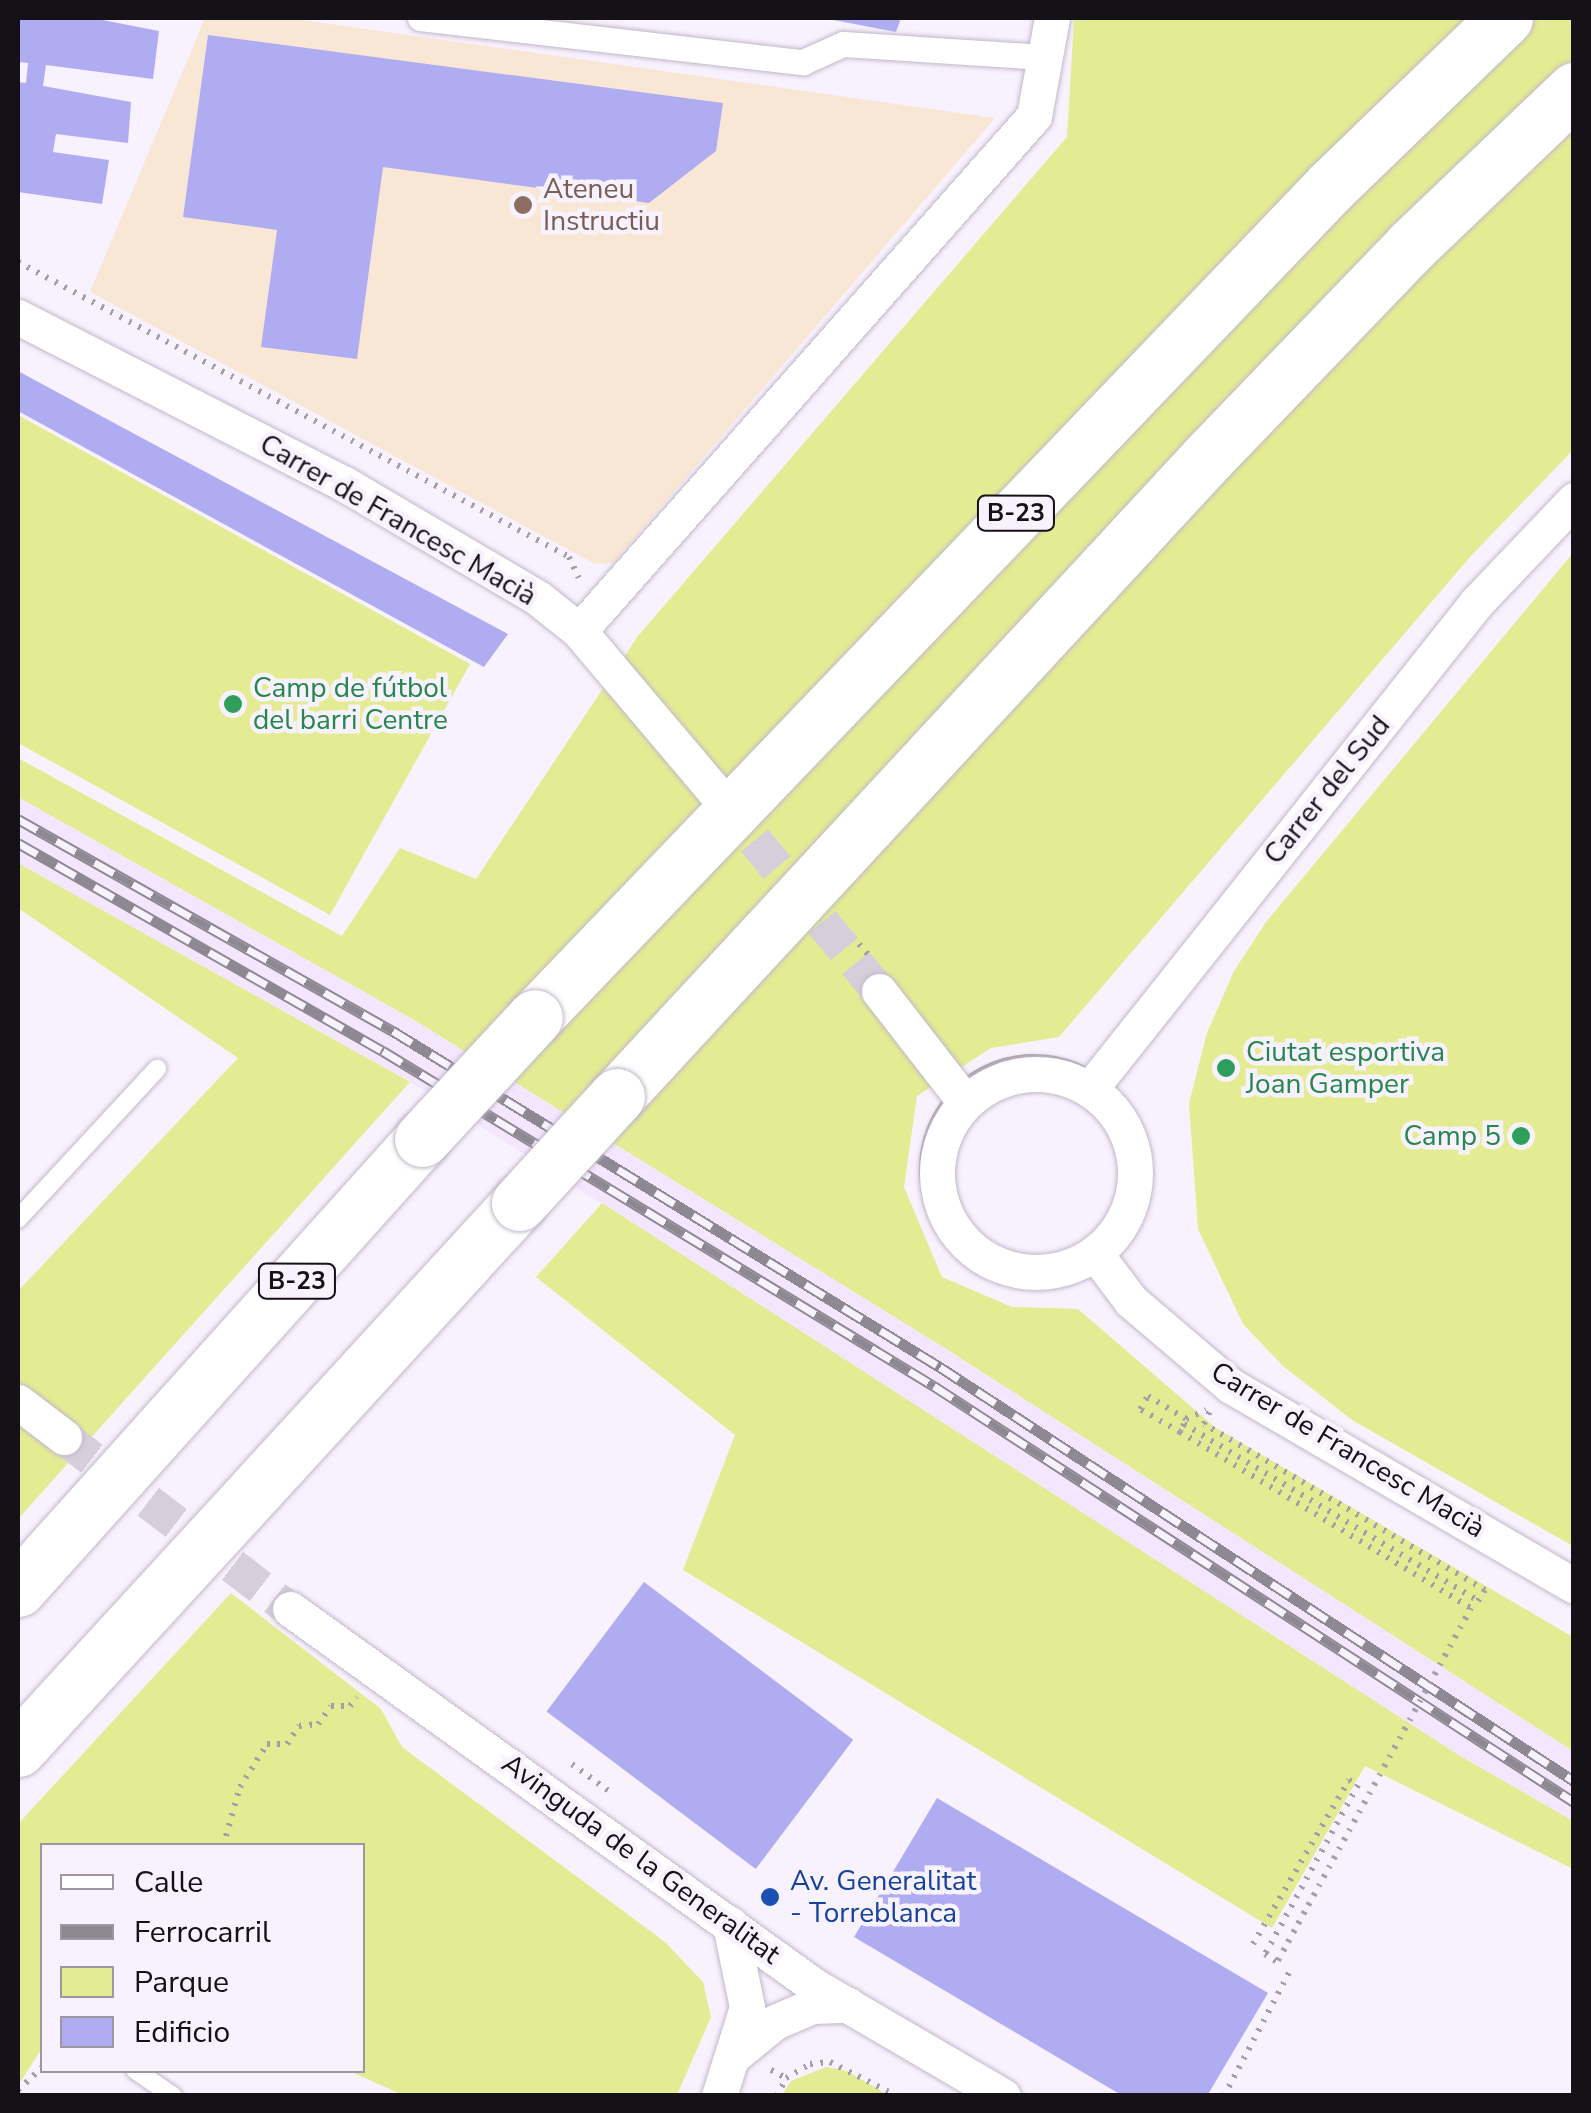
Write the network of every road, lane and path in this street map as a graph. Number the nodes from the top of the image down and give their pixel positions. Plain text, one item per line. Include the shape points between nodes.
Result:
1 (420, 18) edge
2 (1052, 18) edge
3 (1506, 18) edge
4 (1044, 57) junction
5 (1574, 90) edge
6 (18, 262) edge
7 (18, 317) edge
8 (1574, 500) edge
9 (569, 557) dead end
10 (580, 631) junction
11 (720, 798) tunnel mouth
12 (879, 991) tunnel mouth
13 (157, 1069) dead end
14 (966, 1087) junction
15 (1090, 1090) junction
16 (18, 1218) edge
17 (1095, 1253) junction
18 (1067, 1277) dead end
19 (18, 1402) edge
20 (1190, 1414) dead end
21 (1204, 1424) dead end
22 (1180, 1432) junction
23 (64, 1437) tunnel mouth
24 (1574, 1586) edge
25 (18, 1589) edge
26 (290, 1609) tunnel mouth
27 (366, 1684) dead end
28 (18, 1749) edge
29 (224, 1843) edge
30 (730, 1924) junction
31 (1253, 1944) dead end
32 (1291, 1968) dead end
33 (848, 2005) junction
34 (737, 2053) junction
35 (40, 2070) edge
36 (139, 2073) edge
37 (18, 2090) edge
38 (173, 2096) edge
39 (719, 2096) edge
40 (776, 2096) edge
41 (897, 2096) edge
42 (1002, 2096) edge
43 (1224, 2096) edge

1 - 4 street via 803,62 843,44
2 - 4 street
3 - 25 highway, B-23, bridge via 1331,186 535,1017
4 - 10 street via 1034,116
5 - 28 highway, bridge via 1224,441
6 - 9 path, Carrer de Francesc Macià
7 - 10 street, Carrer de Francesc Macià via 343,483 538,598
8 - 15 street, Carrer del Sud via 1478,602
10 - 11 street, Carrer de Francesc Macià
12 - 14 street
13 - 16 lane
14 - 15 street via 1028,1074 1053,1075
14 - 17 street via 936,1165 942,1207 958,1237 1000,1266 1032,1273 1058,1270
14 - 18 path via 928,1132 922,1156 927,1205 937,1227 962,1255 993,1274 1029,1281
15 - 17 street via 1120,1120 1135,1167 1118,1231
17 - 24 street, Carrer de Francesc Macià via 1130,1301 1231,1386
19 - 23 street
20 - 22 path via 1186,1419 1148,1396 1140,1408
21 - 22 path via 1485,1590 1478,1601 1184,1424
22 - 31 path, bridge via 1472,1608 1277,1962 1265,1954 1358,1785 1348,1780
26 - 30 street, Avinguda de la Generalitat
27 - 29 path via 350,1706 331,1706 318,1724 299,1726 286,1744 266,1744 240,1787
30 - 33 street, Avinguda de la Generalitat
30 - 34 street via 747,2007
32 - 43 path
33 - 34 street via 812,2006 775,2022
33 - 42 street, Avinguda de la Generalitat
34 - 39 street
35 - 37 path
36 - 38 lane
40 - 41 path via 786,2078 830,2062

